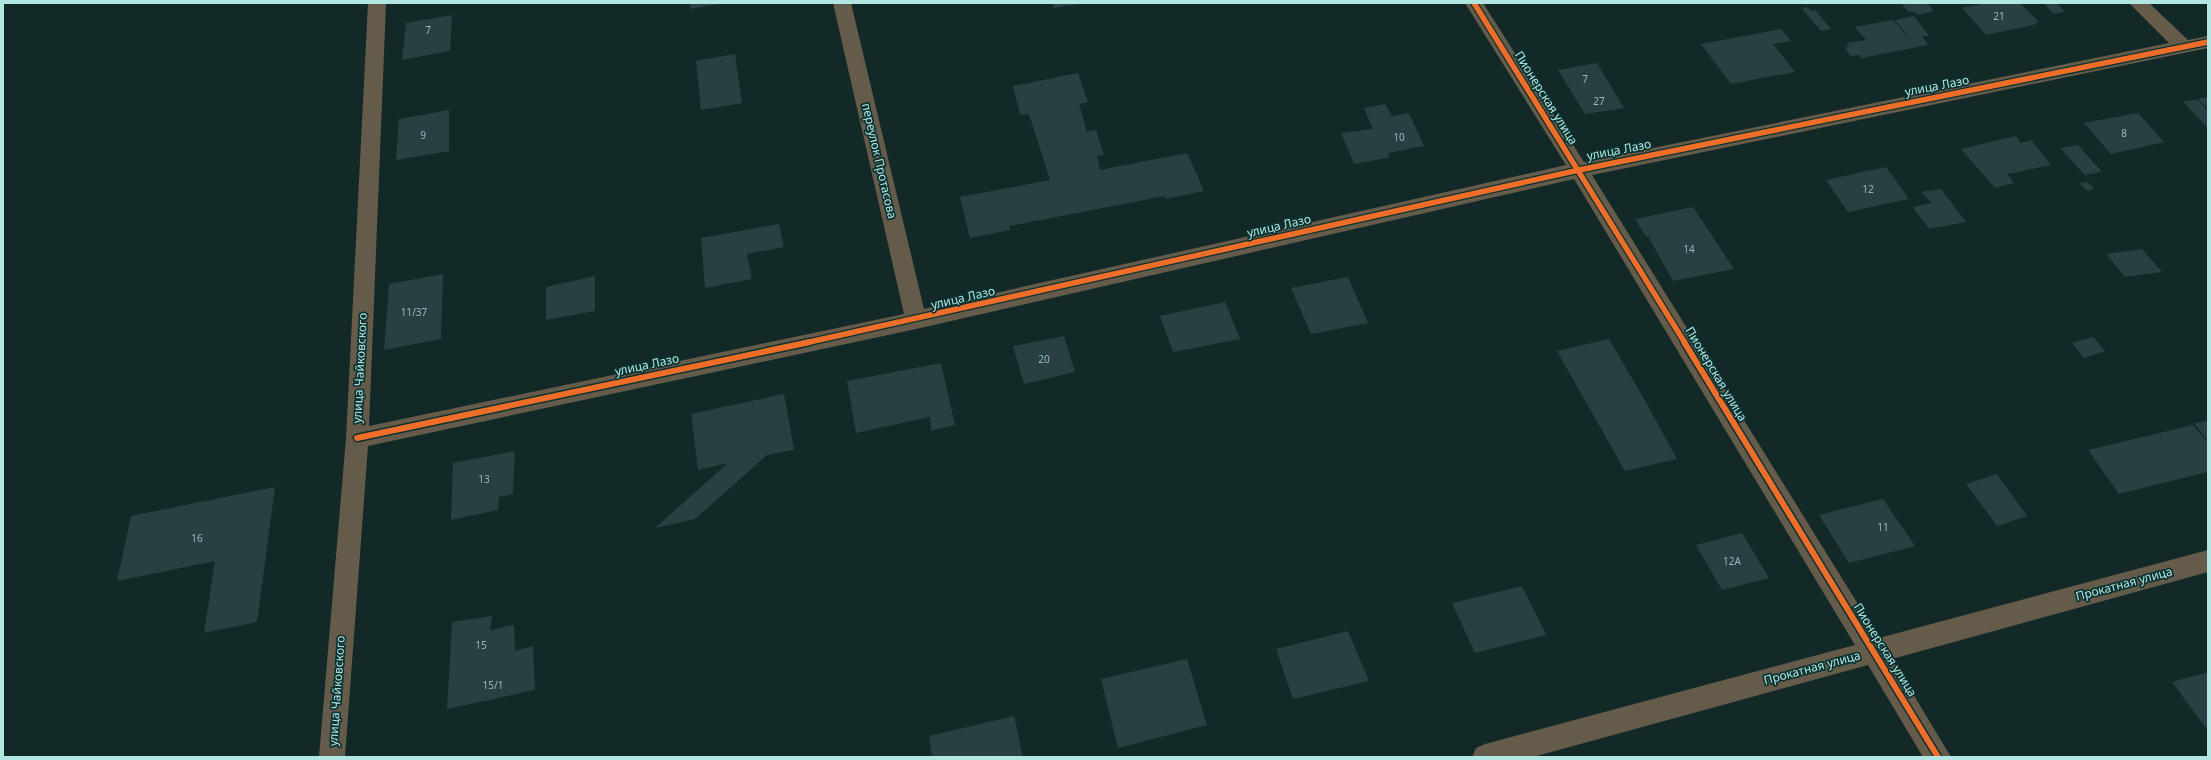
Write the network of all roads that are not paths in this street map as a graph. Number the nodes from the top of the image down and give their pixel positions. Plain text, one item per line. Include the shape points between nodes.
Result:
1 (377, 3) edge
2 (842, 3) edge
3 (1474, 3) edge
4 (2138, 3) edge
5 (2208, 42) edge
6 (2184, 47) junction
7 (1579, 170) junction
8 (916, 320) junction
9 (357, 438) junction
10 (2208, 561) edge
11 (1872, 652) junction
12 (332, 757) edge
13 (1485, 757) edge
14 (1938, 757) edge

1 - 9 street, улица Чайковского
2 - 8 street, переулок Протасова
3 - 7 street, Пионерская улица
4 - 6 street
5 - 6 street, улица Лазо
6 - 7 street, улица Лазо
7 - 8 street, улица Лазо
7 - 11 street, Пионерская улица
8 - 9 street, улица Лазо
9 - 12 street, улица Чайковского
10 - 11 street, Прокатная улица
11 - 13 street, Прокатная улица
11 - 14 street, Пионерская улица

